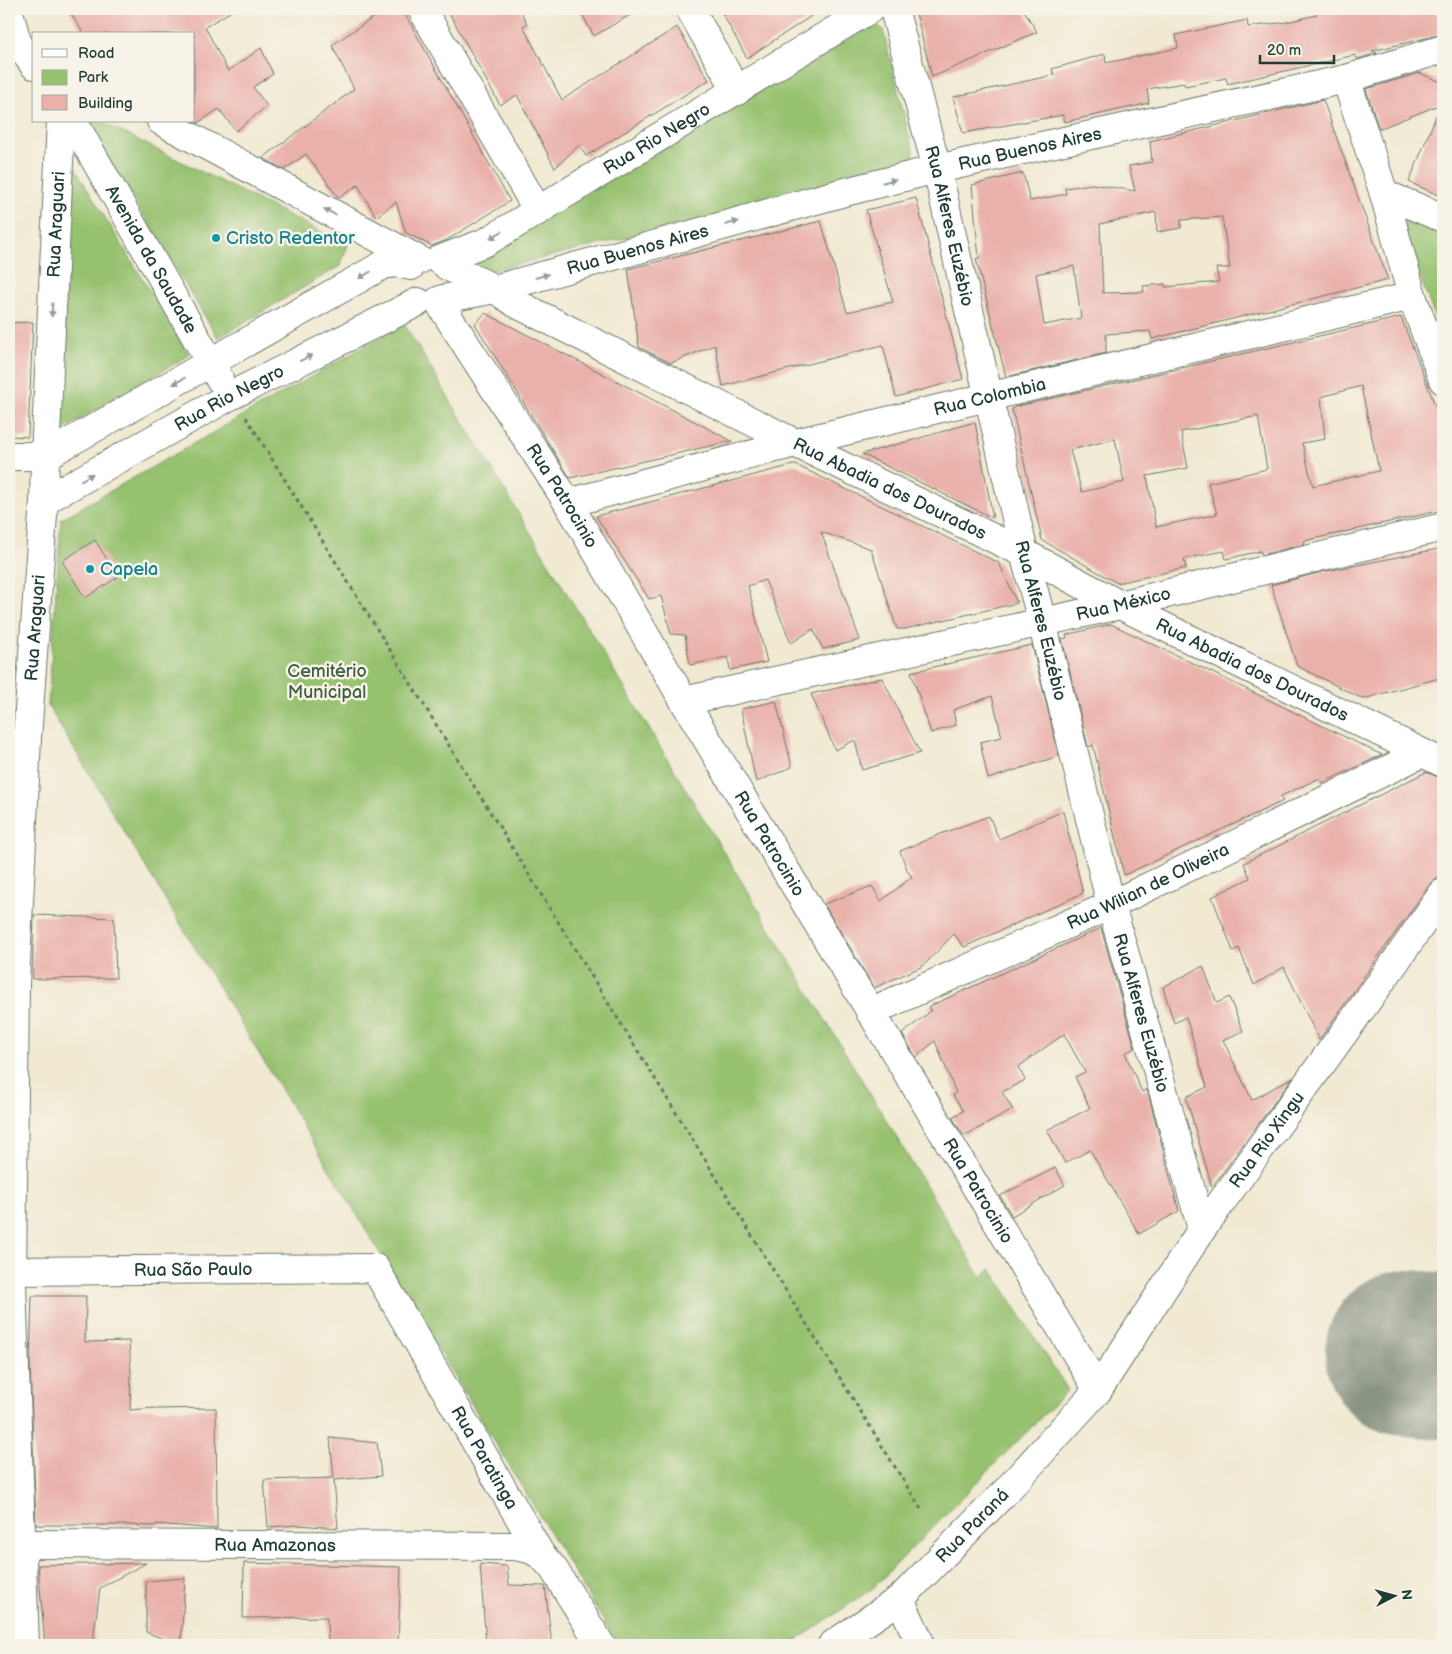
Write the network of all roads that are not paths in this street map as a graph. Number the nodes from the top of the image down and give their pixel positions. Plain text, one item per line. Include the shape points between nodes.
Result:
1 (422, 9) edge
2 (690, 9) edge
3 (870, 9) edge
4 (894, 9) edge
5 (9, 12) edge
6 (20, 47) edge
7 (1443, 50) edge
8 (32, 62) edge
9 (1346, 79) junction
10 (737, 91) junction
11 (61, 122) edge
12 (74, 122) edge
13 (163, 122) edge
14 (937, 170) junction
15 (1384, 194) junction
16 (538, 211) junction
17 (1443, 218) edge
18 (429, 263) junction
19 (495, 288) junction
20 (1412, 296) junction
21 (433, 301) junction
22 (210, 364) junction
23 (1443, 380) edge
24 (230, 396) junction
25 (988, 397) junction
26 (795, 443) junction
27 (9, 456) edge
28 (44, 456) junction
29 (44, 501) junction
30 (568, 503) junction
31 (1443, 527) edge
32 (1024, 553) junction
33 (1120, 605) junction
34 (1042, 622) junction
35 (684, 701) junction
36 (18, 738) edge
37 (1433, 758) edge
38 (1443, 893) edge
39 (1111, 905) junction
40 (12, 984) edge
41 (870, 1012) junction
42 (1202, 1229) junction
43 (375, 1268) joint
44 (11, 1280) edge
45 (1098, 1390) junction
46 (14, 1544) edge
47 (541, 1555) junction
48 (900, 1599) junction
49 (25, 1645) edge
50 (601, 1645) edge
51 (832, 1645) edge
52 (921, 1645) edge

1 - 16 street
2 - 10 street
3 - 10 street, Rua Rio Negro
4 - 14 street, Rua Alferes Euzébio
5 - 6 street
6 - 8 street
7 - 9 street, Rua Buenos Aires
9 - 14 street, Rua Buenos Aires
9 - 15 street
10 - 16 street, Rua Rio Negro
11 -> 28 street, Rua Araguari
12 - 22 street, Avenida da Saudade
18 -> 13 street, Rua Abadia dos Dourados
19 -> 14 street, Rua Buenos Aires via 841,193
14 - 25 street, Rua Alferes Euzébio
15 - 17 street
15 - 20 street
16 -> 18 street, Rua Rio Negro via 486,242
18 - 19 street, Rua Abadia dos Dourados
18 - 21 street via 451,276 451,286
18 - 21 street via 406,275 406,285 411,295
18 -> 22 street, Rua Rio Negro via 383,265
19 - 21 street, Rua Buenos Aires
19 - 26 street, Rua Abadia dos Dourados via 515,302
20 - 23 street
20 - 25 street, Rua Colombia
24 -> 21 street, Rua Rio Negro
21 - 30 street, Rua Patrocinio
22 - 24 street, Avenida da Saudade
22 -> 28 street, Rua Rio Negro
29 -> 24 street, Rua Rio Negro
25 - 26 street, Rua Colombia
25 - 32 street, Rua Alferes Euzébio
26 - 30 street, Rua Colombia
26 - 32 street, Rua Abadia dos Dourados
27 - 28 street
28 - 29 street, Rua Araguari
29 - 36 street, Rua Araguari
30 - 35 street, Rua Patrocinio
31 - 33 street, Rua México
32 - 33 street, Rua Abadia dos Dourados
32 - 34 street, Rua Alferes Euzébio
33 - 34 street, Rua México
33 - 37 street, Rua Abadia dos Dourados
34 - 35 street, Rua México
34 - 39 street, Rua Alferes Euzébio
35 - 41 street, Rua Patrocinio
36 - 40 street, Rua Araguari
37 - 39 street, Rua Wilian de Oliveira
38 - 42 street, Rua Rio Xingu
39 - 41 street, Rua Wilian de Oliveira
39 - 42 street, Rua Alferes Euzébio
40 - 44 street, Rua Araguari
41 - 45 street, Rua Patrocinio
42 - 45 street, Rua Rio Xingu
43 - 44 street, Rua São Paulo
43 - 47 street, Rua Paratinga
44 - 46 street, Rua Araguari
45 - 48 street, Rua Paraná via 1008,1489
46 - 47 street, Rua Amazonas via 515,1546
46 - 49 street, Rua Araguari
47 - 50 street, Rua Paratinga via 553,1568
48 - 51 street, Rua Paraná
48 - 52 street

